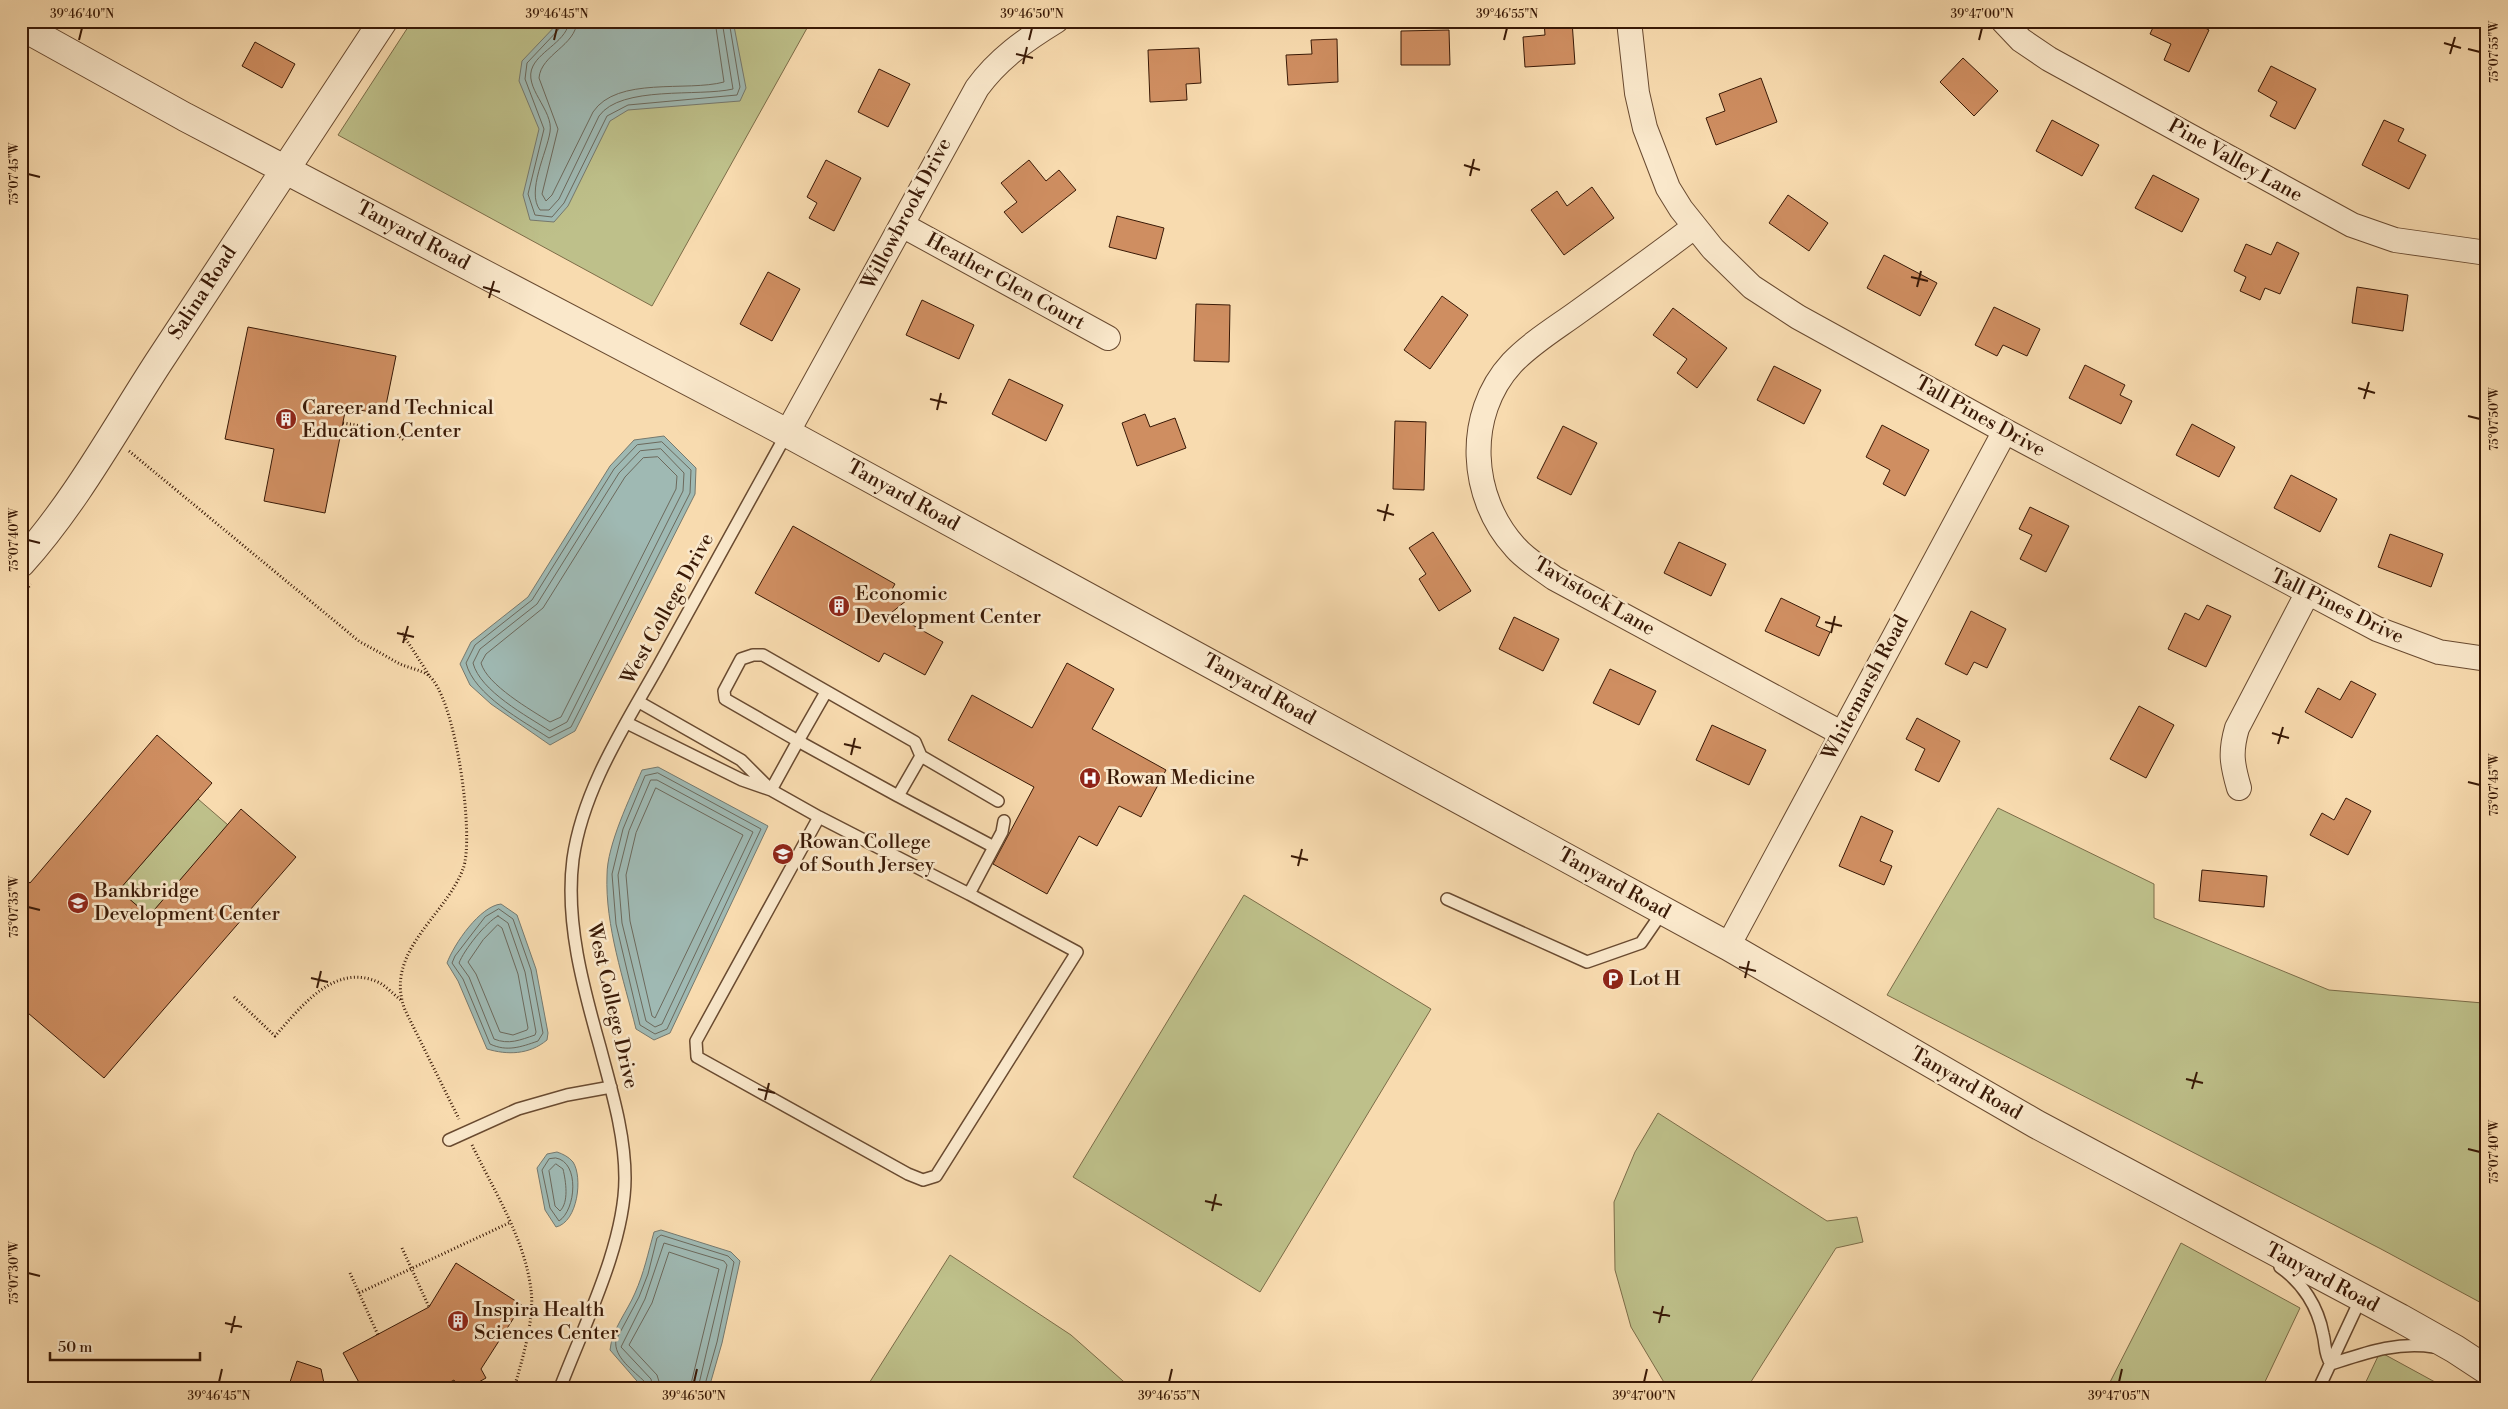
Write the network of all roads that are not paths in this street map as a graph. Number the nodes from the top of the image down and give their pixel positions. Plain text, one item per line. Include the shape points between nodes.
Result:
1 (383, 21) edge
2 (1056, 21) edge
3 (1629, 21) edge
4 (2003, 21) edge
5 (21, 26) edge
6 (284, 168) junction
7 (902, 226) junction
8 (1694, 227) junction
9 (2487, 253) edge
10 (1108, 338) dead end
11 (2005, 431) junction
12 (787, 433) junction
13 (21, 563) edge
14 (2308, 594) junction
15 (2487, 659) edge
16 (826, 692) junction
17 (639, 702) junction
18 (627, 723) junction
19 (1841, 733) junction
20 (798, 741) junction
21 (920, 756) junction
22 (2239, 788) dead end
23 (771, 790) junction
24 (898, 796) junction
25 (998, 801) dead end
26 (819, 816) junction
27 (1004, 821) dead end
28 (994, 848) junction
29 (969, 894) junction
30 (1447, 900) dead end
31 (1663, 911) junction
32 (1728, 946) junction
33 (611, 1087) junction
34 (449, 1140) dead end
35 (2274, 1253) junction
36 (2361, 1298) junction
37 (2455, 1349) junction
38 (2331, 1364) junction
39 (2487, 1370) edge
40 (560, 1388) edge
41 (2319, 1388) edge

1 - 6 street, Salina Road
2 - 7 street, Willowbrook Drive via 1012,50 987,74 965,106
3 - 8 street, Tall Pines Drive via 1637,93 1645,128 1668,188
4 - 9 street, Pine Valley Lane via 2021,40 2049,59 2352,225 2395,240
5 - 6 street, Tanyard Road
6 - 12 street, Tanyard Road
6 - 13 street, Salina Road via 80,486
7 - 10 street, Heather Glen Court
7 - 12 street, Willowbrook Drive
8 - 11 street, Tall Pines Drive via 1732,269 1774,302
8 - 19 street, Tavistock Lane via 1537,342 1511,365 1491,397 1482,420 1479,441 1481,486 1496,521 1516,548 1554,578
11 - 14 street, Tall Pines Drive
11 - 19 street, Whitemarsh Road
12 - 17 lane, West College Drive
12 - 31 street, Tanyard Road
14 - 15 street, Tall Pines Drive via 2398,639 2439,652
14 - 22 street via 2237,728 2231,749
16 - 20 lane
16 - 20 lane via 763,655 741,659 724,691 725,699
16 - 21 lane via 915,742
17 - 18 lane, West College Drive
17 - 23 lane via 741,760
18 - 23 lane via 742,780
18 - 33 lane, West College Drive via 589,801 574,858 572,884 576,941 589,1006
19 - 32 street, Whitemarsh Road
20 - 23 lane
20 - 24 lane
21 - 24 lane
21 - 25 lane
23 - 26 lane
24 - 28 lane
26 - 29 lane
26 - 29 lane via 696,1041 696,1057 923,1180 936,1176 1077,952
27 - 28 lane
28 - 29 lane
30 - 31 lane via 1587,962 1641,943
31 - 32 street, Tanyard Road
32 - 35 street, Tanyard Road via 2036,1124
33 - 34 lane via 518,1108
33 - 40 lane, West College Drive via 623,1144 624,1206 608,1265
35 - 36 street, Tanyard Road
35 - 38 lane via 2278,1265 2298,1283 2313,1305 2322,1330 2325,1356
36 - 37 street, Tanyard Road
36 - 38 lane
37 - 38 lane via 2391,1346
37 - 39 street, Tanyard Road
38 - 41 lane

